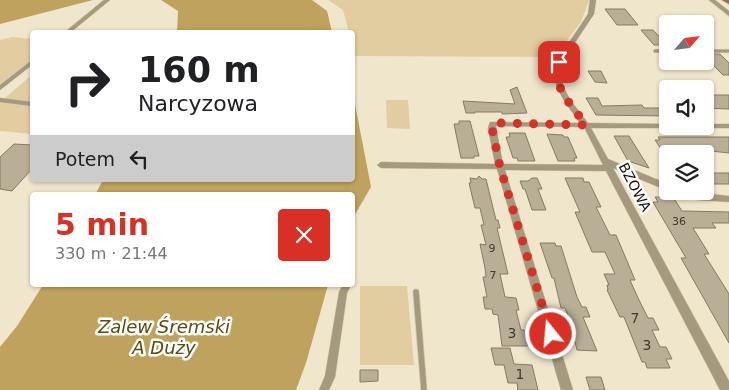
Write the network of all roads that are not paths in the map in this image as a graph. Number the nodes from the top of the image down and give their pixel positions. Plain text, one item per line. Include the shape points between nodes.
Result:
1 (107, 0) edge
2 (593, 0) edge
3 (712, 0) edge
4 (729, 14) edge
5 (70, 30) edge
6 (655, 51) dead end
7 (659, 51) edge
8 (714, 51) edge
9 (729, 51) edge
10 (30, 64) edge
11 (0, 88) edge
12 (0, 100) edge
13 (30, 104) edge
14 (586, 125) junction
15 (659, 126) edge
16 (714, 126) edge
17 (729, 126) edge
18 (607, 164) junction
19 (381, 165) dead end
20 (500, 167) junction
21 (659, 184) edge
22 (714, 198) edge
23 (729, 199) edge
24 (346, 287) edge
25 (416, 292) dead end
26 (324, 390) edge
27 (424, 390) edge
28 (567, 390) edge
29 (727, 390) edge

1 - 5 street
2 - 14 street, BZOWA via 591,14 556,68 560,88
3 - 4 street
6 - 7 lane
8 - 9 lane
10 - 11 street
12 - 13 lane
14 - 15 street
14 - 18 street, BZOWA
14 - 20 street via 493,124
16 - 17 street
18 - 20 street
18 - 21 street
18 - 29 street, BZOWA
19 - 20 street
20 - 28 street
22 - 23 street
24 - 26 street via 330,377
25 - 27 lane

